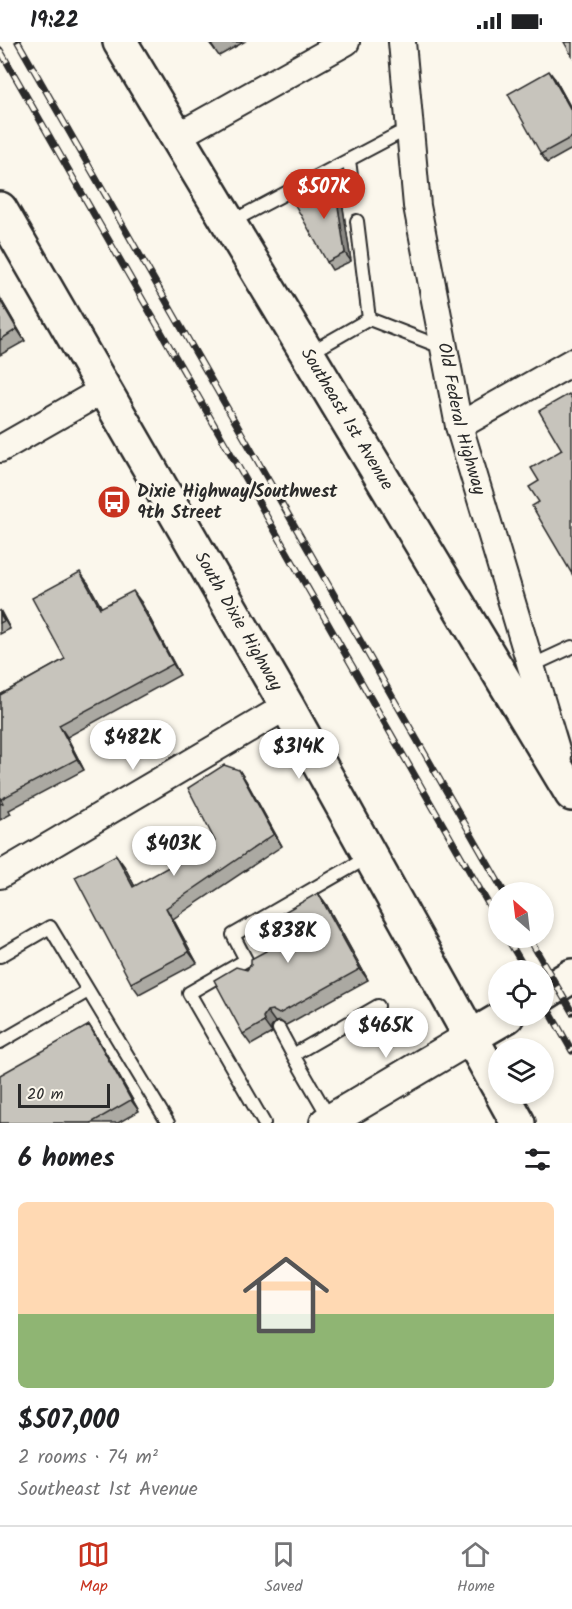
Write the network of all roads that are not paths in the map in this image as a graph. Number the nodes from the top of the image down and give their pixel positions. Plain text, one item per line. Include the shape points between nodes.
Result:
1 (120, 42) edge
2 (346, 42) edge
3 (402, 42) edge
4 (410, 128) junction
5 (176, 137) junction
6 (349, 160) junction
7 (353, 192) dead end
8 (0, 209) edge
9 (357, 221) dead end
10 (228, 224) junction
11 (369, 319) junction
12 (444, 348) junction
13 (307, 355) junction
14 (572, 362) edge
15 (105, 388) junction
16 (459, 426) junction
17 (0, 449) edge
18 (572, 647) edge
19 (531, 666) junction
20 (287, 706) junction
21 (570, 788) edge
22 (371, 856) junction
23 (0, 875) edge
24 (0, 956) edge
25 (246, 960) junction
26 (251, 974) edge
27 (572, 976) edge
28 (554, 987) edge
29 (88, 991) junction
30 (378, 1006) dead end
31 (490, 1026) edge
32 (279, 1029) edge
33 (471, 1037) junction
34 (0, 1042) edge
35 (293, 1055) junction
36 (488, 1068) edge
37 (508, 1104) edge
38 (329, 1122) edge
39 (168, 1123) edge
40 (264, 1123) edge
41 (518, 1123) edge

1 - 5 main road, Southeast 1st Avenue
2 - 5 street
3 - 4 street, Old Federal Highway
4 - 6 lane
4 - 12 street, Old Federal Highway via 417,206
5 - 10 main road, Southeast 1st Avenue
6 - 7 lane
6 - 10 lane
8 - 15 main road, South Dixie Highway
9 - 11 lane
10 - 13 main road, Southeast 1st Avenue
11 - 12 lane
11 - 13 lane
12 - 16 street, Old Federal Highway
13 - 21 main road, Southeast 1st Avenue
14 - 16 street
15 - 17 street
15 - 20 main road, South Dixie Highway
16 - 19 street, Old Federal Highway
18 - 19 lane
19 - 21 street, Old Federal Highway
20 - 22 main road, South Dixie Highway
20 - 23 street
22 - 25 lane via 233,934
22 - 33 main road, South Dixie Highway
24 - 29 lane via 50,927
25 - 26 lane
25 - 40 lane via 189,993
27 - 28 main road
29 - 34 lane
29 - 39 lane
30 - 35 lane
31 - 33 main road
32 - 35 lane
33 - 36 main road, South Dixie Highway
33 - 38 street
35 - 38 lane
37 - 41 main road

